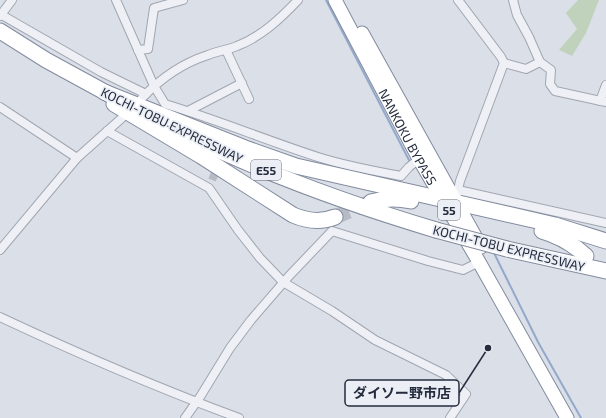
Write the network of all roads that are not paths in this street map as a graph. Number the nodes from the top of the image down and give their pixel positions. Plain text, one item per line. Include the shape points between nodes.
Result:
1 (12, 0) edge
2 (116, 0) edge
3 (183, 0) edge
4 (298, 0) edge
5 (334, 0) edge
6 (344, 0) edge
7 (458, 0) edge
8 (513, 0) edge
9 (0, 15) edge
10 (0, 31) edge
11 (138, 50) junction
12 (226, 50) junction
13 (46, 60) junction
14 (540, 62) junction
15 (504, 63) junction
16 (242, 83) junction
17 (606, 85) edge
18 (154, 86) junction
19 (104, 92) junction
20 (249, 99) dead end
21 (603, 101) edge
22 (0, 107) edge
23 (188, 111) junction
24 (124, 117) dead end
25 (235, 127) junction
26 (108, 131) junction
27 (232, 136) dead end
28 (77, 158) junction
29 (419, 159) junction
30 (371, 202) tunnel mouth
31 (453, 202) junction
32 (335, 217) tunnel mouth
33 (606, 223) edge
34 (606, 241) edge
35 (0, 250) edge
36 (586, 256) dead end
37 (479, 262) junction
38 (606, 270) edge
39 (283, 282) junction
40 (0, 317) edge
41 (196, 402) junction
42 (185, 418) edge
43 (239, 418) edge
44 (450, 418) edge
45 (567, 418) edge
46 (575, 418) edge

1 - 9 street
2 - 11 street
3 - 11 street via 154,8 148,48
4 - 12 street via 260,33 243,44
5 - 29 highway, NANKOKU BYPASS / 55
6 - 31 highway, NANKOKU BYPASS / 55
7 - 15 street
8 - 14 street via 517,15
9 - 18 street via 144,96
10 - 13 highway, KOCHI-TOBU EXPRESSWAY / E55
11 - 18 street
12 - 16 street
12 - 18 street via 194,60
13 - 19 highway, KOCHI-TOBU EXPRESSWAY / E55
13 - 32 highway via 293,215 306,220 320,221
14 - 15 street via 526,69
14 - 21 street via 551,70 550,84 555,91
15 - 31 street
16 - 20 street
16 - 23 street
17 - 21 street
18 - 23 street via 164,104
19 - 31 highway via 296,166
19 - 38 highway, KOCHI-TOBU EXPRESSWAY / E55, bridge via 241,160 339,199 436,230 507,249
22 - 28 street
23 - 25 street
24 - 26 street
25 - 27 street
25 - 29 street via 320,158 401,176
26 - 28 street
26 - 39 street via 211,184 246,241
28 - 35 street
29 - 31 highway, NANKOKU BYPASS / 55
30 - 31 highway via 394,198
31 - 33 street
31 - 34 highway via 561,227
31 - 36 highway via 554,235 566,240
31 - 37 highway, NANKOKU BYPASS / 55
31 - 46 highway, NANKOKU BYPASS / 55
37 - 39 street via 463,270 332,231
37 - 45 highway, NANKOKU BYPASS / 55
39 - 41 street via 230,348
39 - 44 street via 375,340 446,375 466,394
40 - 41 street via 100,363
41 - 42 street
41 - 43 street

